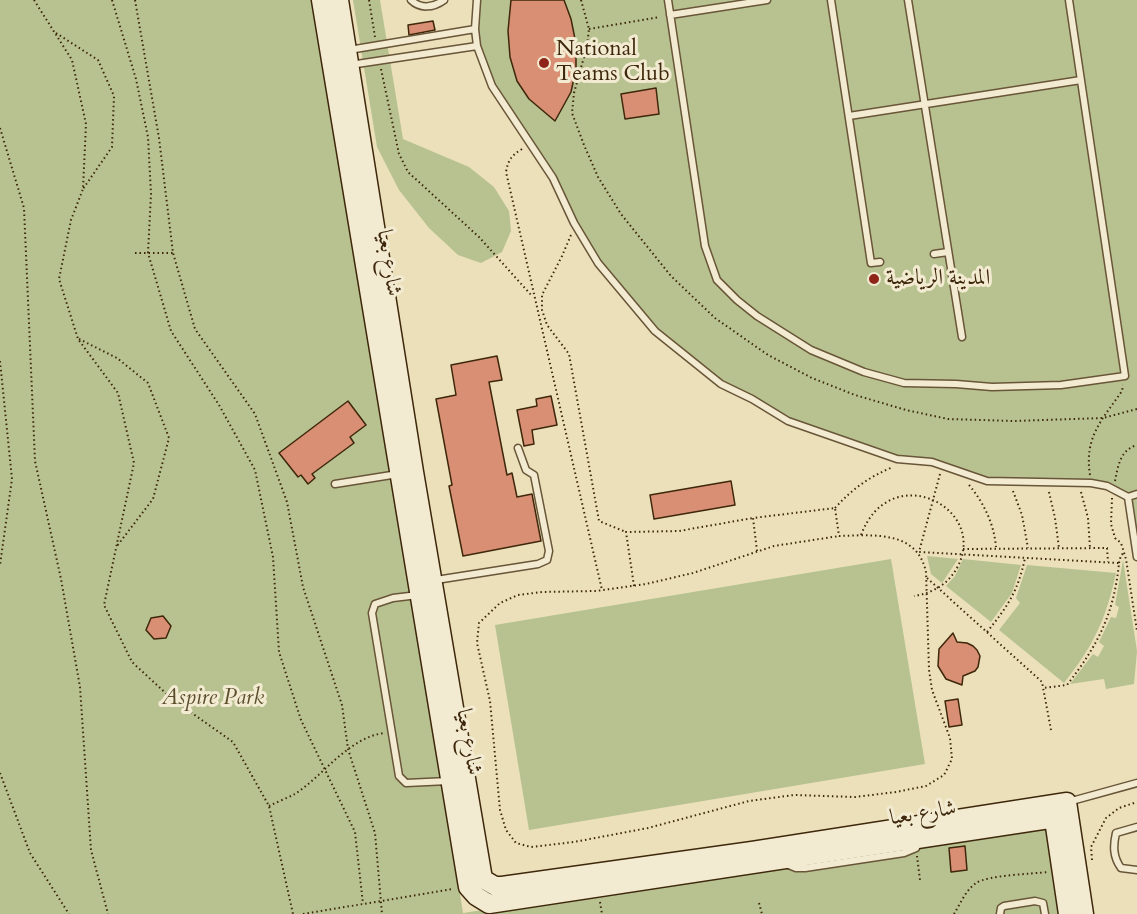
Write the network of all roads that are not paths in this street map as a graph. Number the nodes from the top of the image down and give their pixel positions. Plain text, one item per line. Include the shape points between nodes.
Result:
1 (321, 0) edge
2 (339, 0) edge
3 (411, 0) edge
4 (444, 0) edge
5 (477, 0) edge
6 (668, 0) edge
7 (766, 0) edge
8 (831, 0) edge
9 (908, 0) edge
10 (1069, 0) edge
11 (670, 15) junction
12 (475, 29) junction
13 (477, 46) junction
14 (340, 59) junction
15 (1081, 80) junction
16 (924, 104) junction
17 (849, 116) junction
18 (948, 252) junction
19 (934, 254) dead end
20 (880, 262) dead end
21 (962, 337) dead end
22 (518, 448) dead end
23 (406, 473) junction
24 (334, 484) dead end
25 (1137, 494) edge
26 (1128, 497) junction
27 (1136, 543) edge
28 (1137, 557) edge
29 (423, 586) junction
30 (458, 780) junction
31 (1137, 783) edge
32 (1060, 810) junction
33 (1137, 827) edge
34 (1069, 870) junction
35 (1137, 870) edge
36 (1000, 914) edge
37 (1045, 914) edge
38 (1068, 914) edge
39 (1084, 914) edge

1 - 14 street, شارع بعيا
2 - 14 street, شارع بعيا
3 - 4 lane via 422,7 437,6
5 - 12 lane
6 - 11 lane
7 - 11 lane
8 - 17 lane
9 - 16 lane
10 - 15 lane
11 - 15 lane via 705,246 717,280 750,310 811,350 864,372 904,383 1061,385 1125,376
12 - 13 lane
12 - 14 lane via 376,45
13 - 14 lane via 379,60
13 - 26 lane via 492,86 553,178 598,263 655,331 721,384 788,421 897,459 932,462 987,481 1091,483
14 - 23 street, شارع بعيا
15 - 16 lane
16 - 17 lane
16 - 18 lane
17 - 20 lane via 871,263
18 - 19 lane
18 - 21 lane
22 - 29 lane via 526,470 534,475 549,551 547,560
23 - 24 lane
23 - 29 street, شارع بعيا
25 - 26 lane
26 - 27 lane
27 - 28 lane
29 - 30 street, شارع بعيا
29 - 30 lane via 375,604 372,613 399,776 406,783
30 - 32 street, شارع بعيا via 483,879 495,886
30 - 32 street, شارع بعيا via 468,886 489,904 918,843
31 - 32 lane
32 - 34 street
33 - 35 lane via 1116,833 1113,844 1120,868
34 - 38 street
34 - 39 street
36 - 37 lane via 1004,906 1037,901 1043,903

